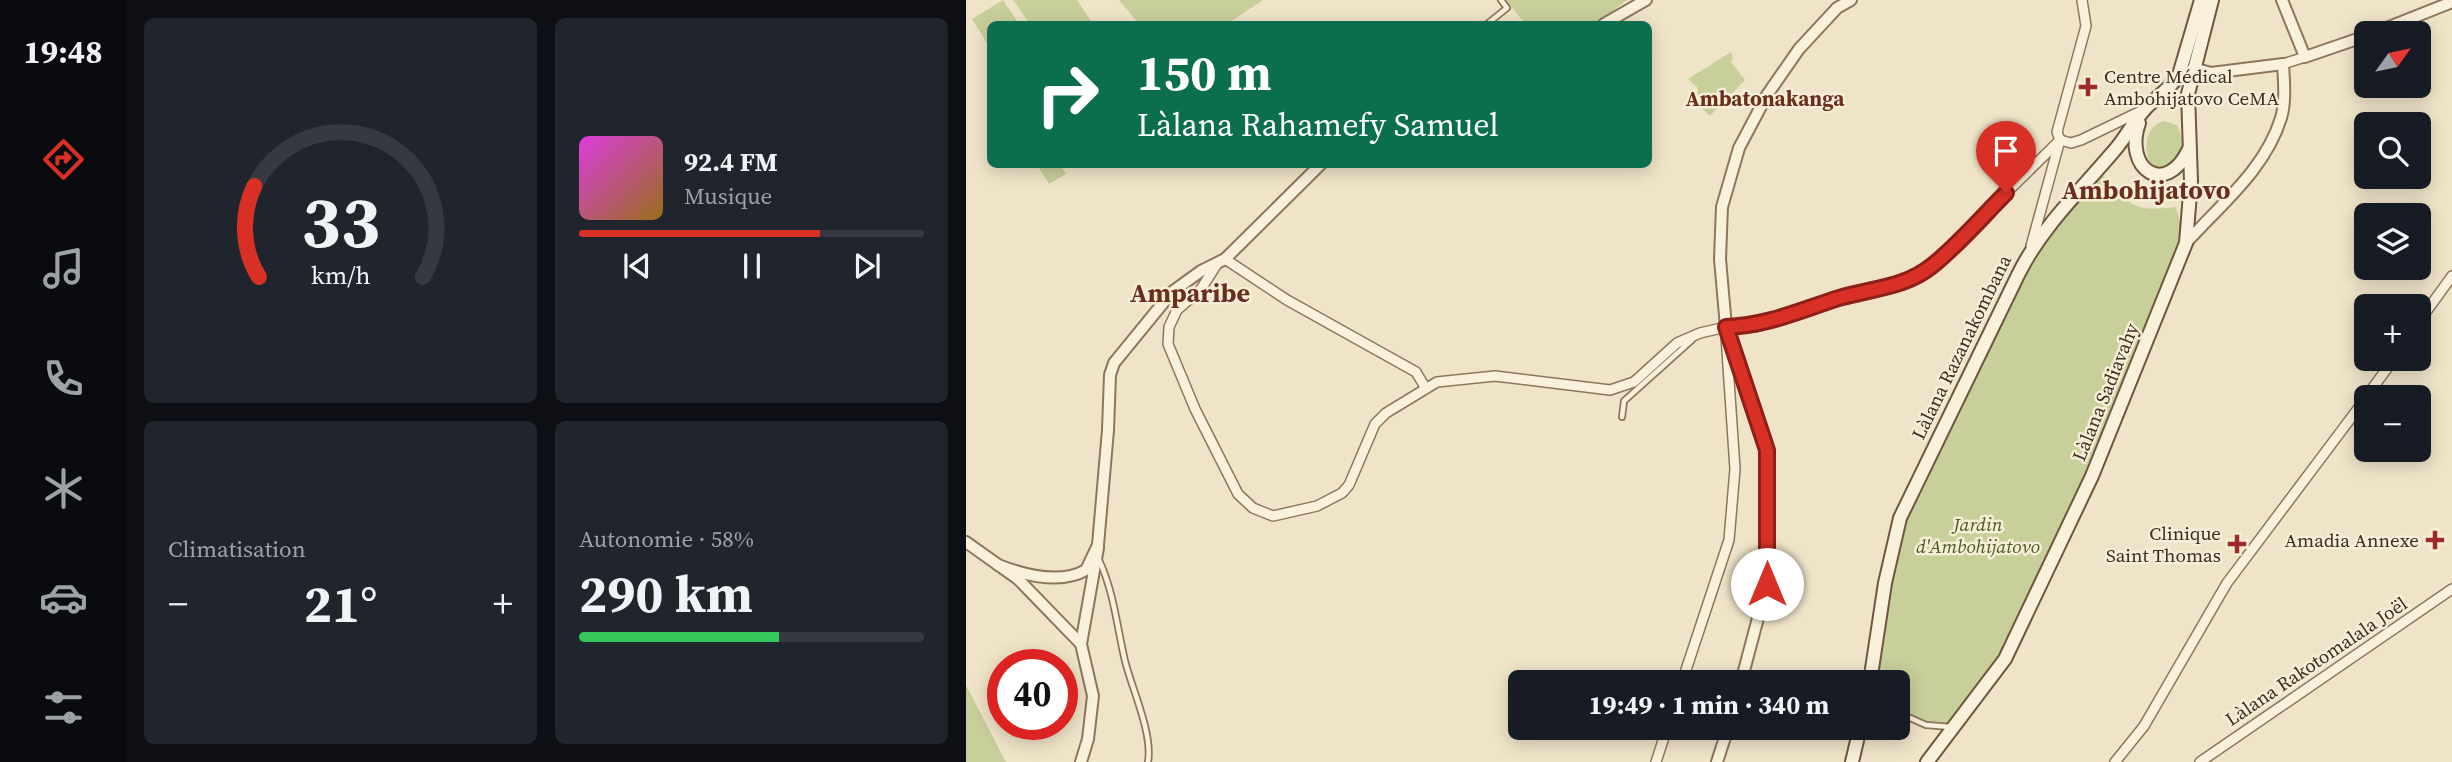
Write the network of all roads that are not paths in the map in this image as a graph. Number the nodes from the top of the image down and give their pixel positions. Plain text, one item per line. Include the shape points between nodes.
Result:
1 (1501, 0) edge
2 (1646, 0) edge
3 (1851, 0) edge
4 (2082, 0) edge
5 (2201, 0) edge
6 (2212, 0) edge
7 (2282, 0) edge
8 (2452, 2) edge
9 (1491, 21) edge
10 (1609, 21) edge
11 (2404, 21) edge
12 (2354, 40) edge
13 (2305, 57) junction
14 (2283, 64) junction
15 (2193, 68) junction
16 (2144, 110) junction
17 (2060, 140) junction
18 (2189, 148) junction
19 (1317, 168) edge
20 (2186, 243) junction
21 (2030, 251) junction
22 (1221, 261) junction
23 (2452, 276) edge
24 (2431, 306) edge
25 (1726, 327) junction
26 (1700, 333) junction
27 (1425, 387) junction
28 (2354, 413) edge
29 (1622, 417) dead end
30 (966, 542) edge
31 (1098, 545) junction
32 (1098, 558) junction
33 (999, 565) junction
34 (2452, 589) edge
35 (1082, 644) junction
36 (1686, 670) edge
37 (1744, 670) edge
38 (1872, 670) edge
39 (1910, 718) edge
40 (1953, 727) junction
41 (1663, 740) edge
42 (1724, 740) edge
43 (1857, 740) edge
44 (1081, 762) edge
45 (1148, 762) edge
46 (1656, 762) edge
47 (1717, 762) edge
48 (1852, 762) edge
49 (1927, 762) edge
50 (2115, 762) edge
51 (2200, 762) edge

1 - 9 lane via 1507,8
2 - 10 street
3 - 25 street via 1837,8 1799,49 1738,148 1722,207 1720,259
4 - 17 street via 2086,26 2057,132
5 - 16 main road, Làlana Razanakombana via 2179,75
6 - 15 main road, Làlana Sadiavahy
7 - 13 street
8 - 11 street
12 - 13 street
13 - 14 street
14 - 15 street via 2210,73
14 - 20 street via 2281,118 2259,164
15 - 18 main road, Làlana Sadiavahy via 2188,94
16 - 17 street via 2081,140
16 - 18 main road via 2135,142 2137,156 2149,174 2174,169
16 - 21 main road, Làlana Razanakombana
17 - 21 street
17 - 25 street via 1933,265 1910,280 1755,327
18 - 20 main road, Làlana Sadiavahy
19 - 22 street
20 - 40 main road, Làlana Sadiavahy via 2092,477 2005,659
21 - 38 main road, Làlana Razanakombana via 1900,518
22 - 27 street via 1416,372
22 - 27 street via 1201,289 1177,310 1168,344 1222,465 1238,494 1253,508 1273,516 1317,506 1342,493 1376,424
22 - 31 street via 1172,292 1114,363
23 - 24 street
25 - 26 street
25 - 36 street via 1735,469 1729,540
25 - 37 street via 1767,450 1767,584
26 - 27 street via 1677,343 1634,382 1610,390 1495,376
26 - 29 lane via 1624,401
28 - 50 street via 2227,583 2144,726
30 - 33 street
31 - 32 street
31 - 33 street via 1086,570 1062,578
32 - 35 street
32 - 45 lane via 1109,580
33 - 35 street via 1042,601
34 - 51 street, Làlana Rakotomalala Joël
35 - 44 street via 1093,696
39 - 40 lane via 1926,725
40 - 49 main road, Làlana Sadiavahy
41 - 46 street
42 - 47 street
43 - 48 main road

